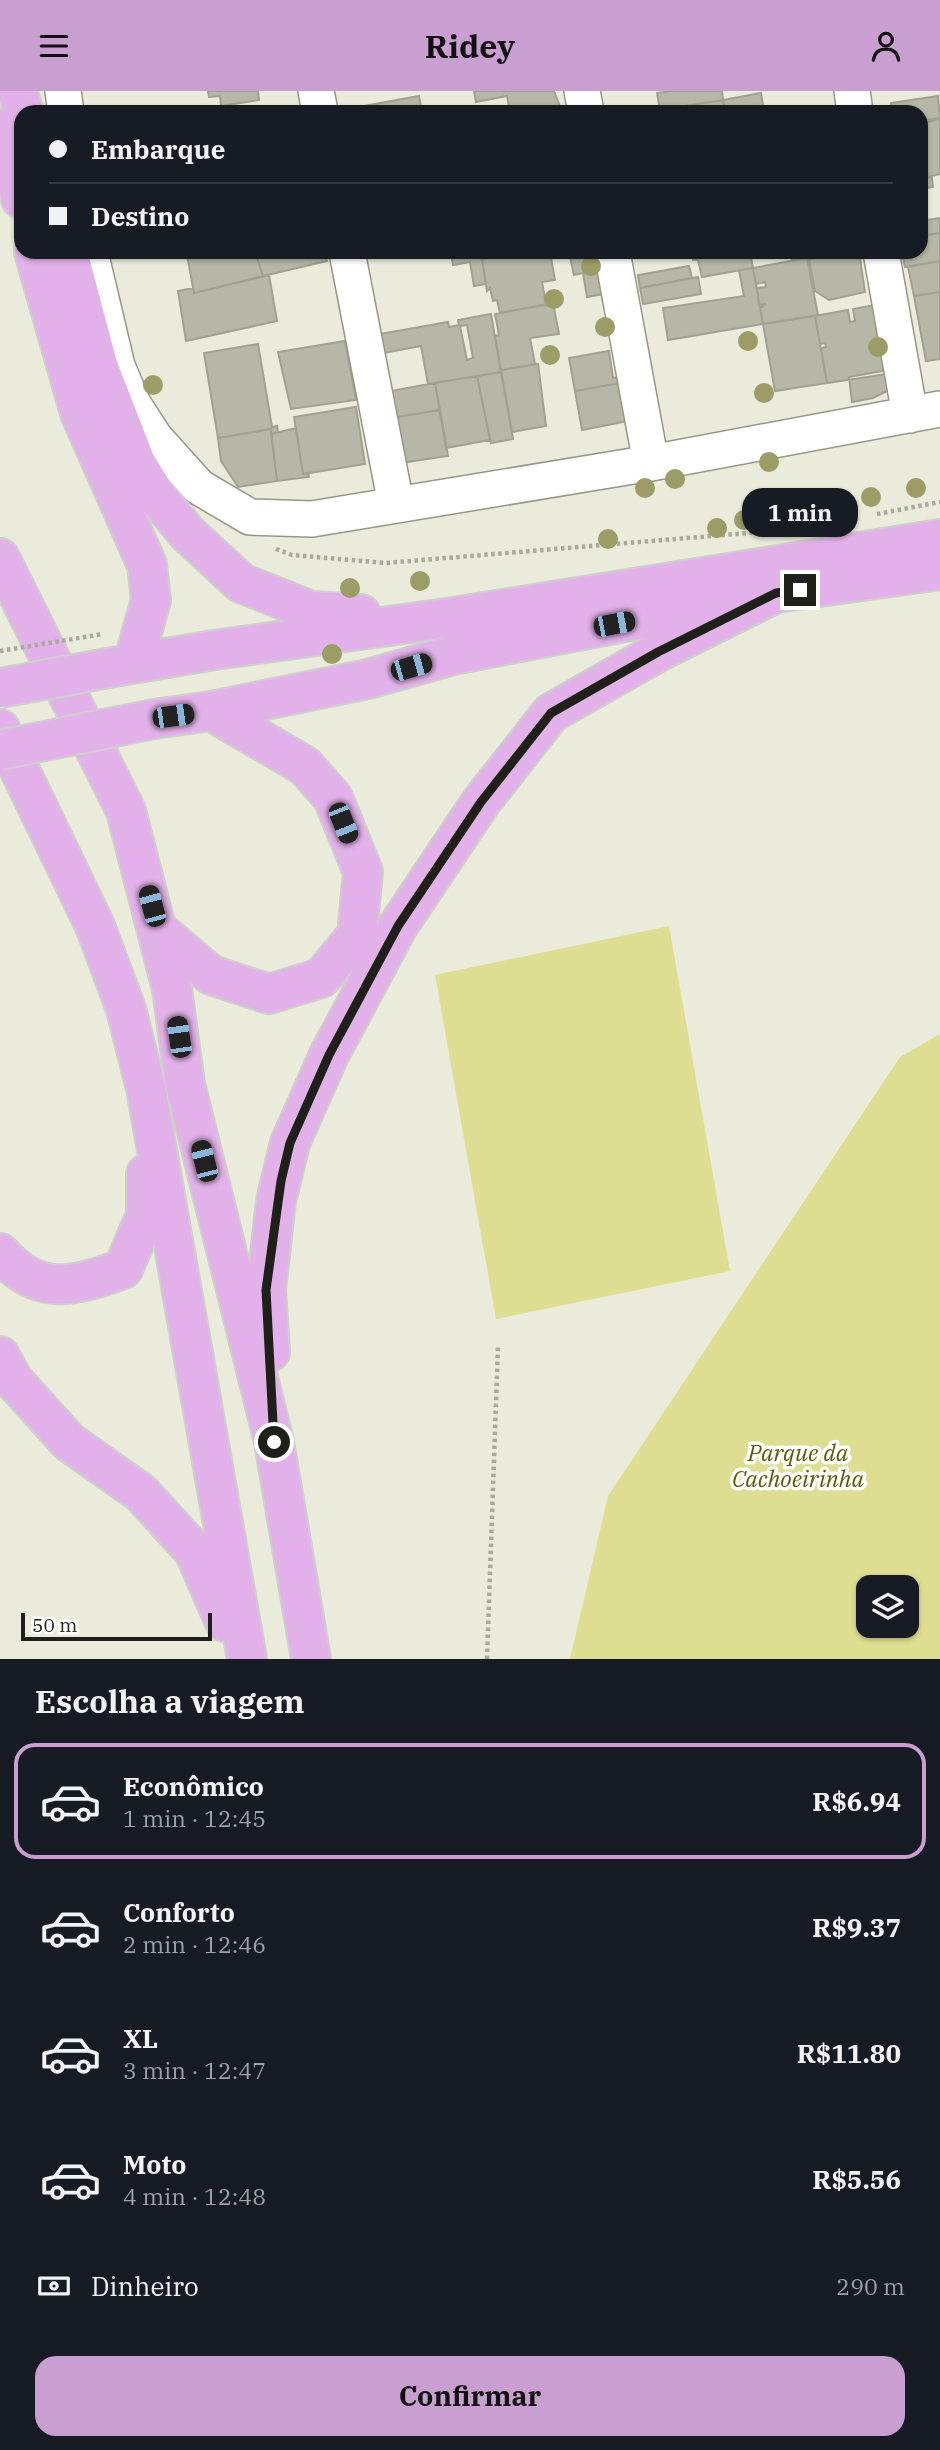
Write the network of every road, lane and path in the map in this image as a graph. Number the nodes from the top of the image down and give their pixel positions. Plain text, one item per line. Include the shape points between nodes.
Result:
1 (0, 129) edge
2 (14, 169) edge
3 (36, 259) edge
4 (70, 259) edge
5 (92, 259) edge
6 (348, 259) edge
7 (613, 259) edge
8 (883, 259) edge
9 (925, 412) edge
10 (651, 463) junction
11 (396, 504) junction
12 (940, 539) edge
13 (0, 558) edge
14 (940, 570) edge
15 (776, 593) junction
16 (447, 618) junction
17 (0, 651) edge
18 (115, 655) junction
19 (0, 688) edge
20 (211, 711) junction
21 (0, 729) edge
22 (0, 751) edge
23 (158, 930) junction
24 (145, 1088) junction
25 (0, 1253) edge
26 (498, 1346) dead end
27 (0, 1356) edge
28 (274, 1442) junction
29 (241, 1659) edge
30 (247, 1659) edge
31 (311, 1659) edge
32 (487, 1659) edge

1 - 2 main road
3 - 18 main road via 80,413 147,565 150,600
4 - 16 main road via 98,365 136,463 188,534 242,583 311,611
5 - 11 street via 117,366 133,404 155,438 199,487 250,517 312,519
6 - 11 street
7 - 10 street
8 - 9 street
9 - 10 street
10 - 11 street
12 - 16 main road
13 - 23 main road via 126,811
14 - 15 main road
15 - 20 main road via 453,655 368,679
15 - 28 main road via 551,713 481,802 398,926 329,1055 290,1143 266,1290
16 - 18 main road via 214,650
17 - 18 path, bridge
18 - 19 main road, bridge
20 - 22 main road, bridge
20 - 23 main road via 305,766 333,799 363,872 357,935 321,978 269,994 211,975
21 - 24 main road via 95,926 125,1009
23 - 28 main road via 186,1084
24 - 25 main road via 146,1215 123,1269 79,1285 40,1283 13,1268
24 - 30 main road
26 - 32 path
27 - 29 main road via 13,1380 69,1442 141,1493 194,1551
28 - 31 main road

